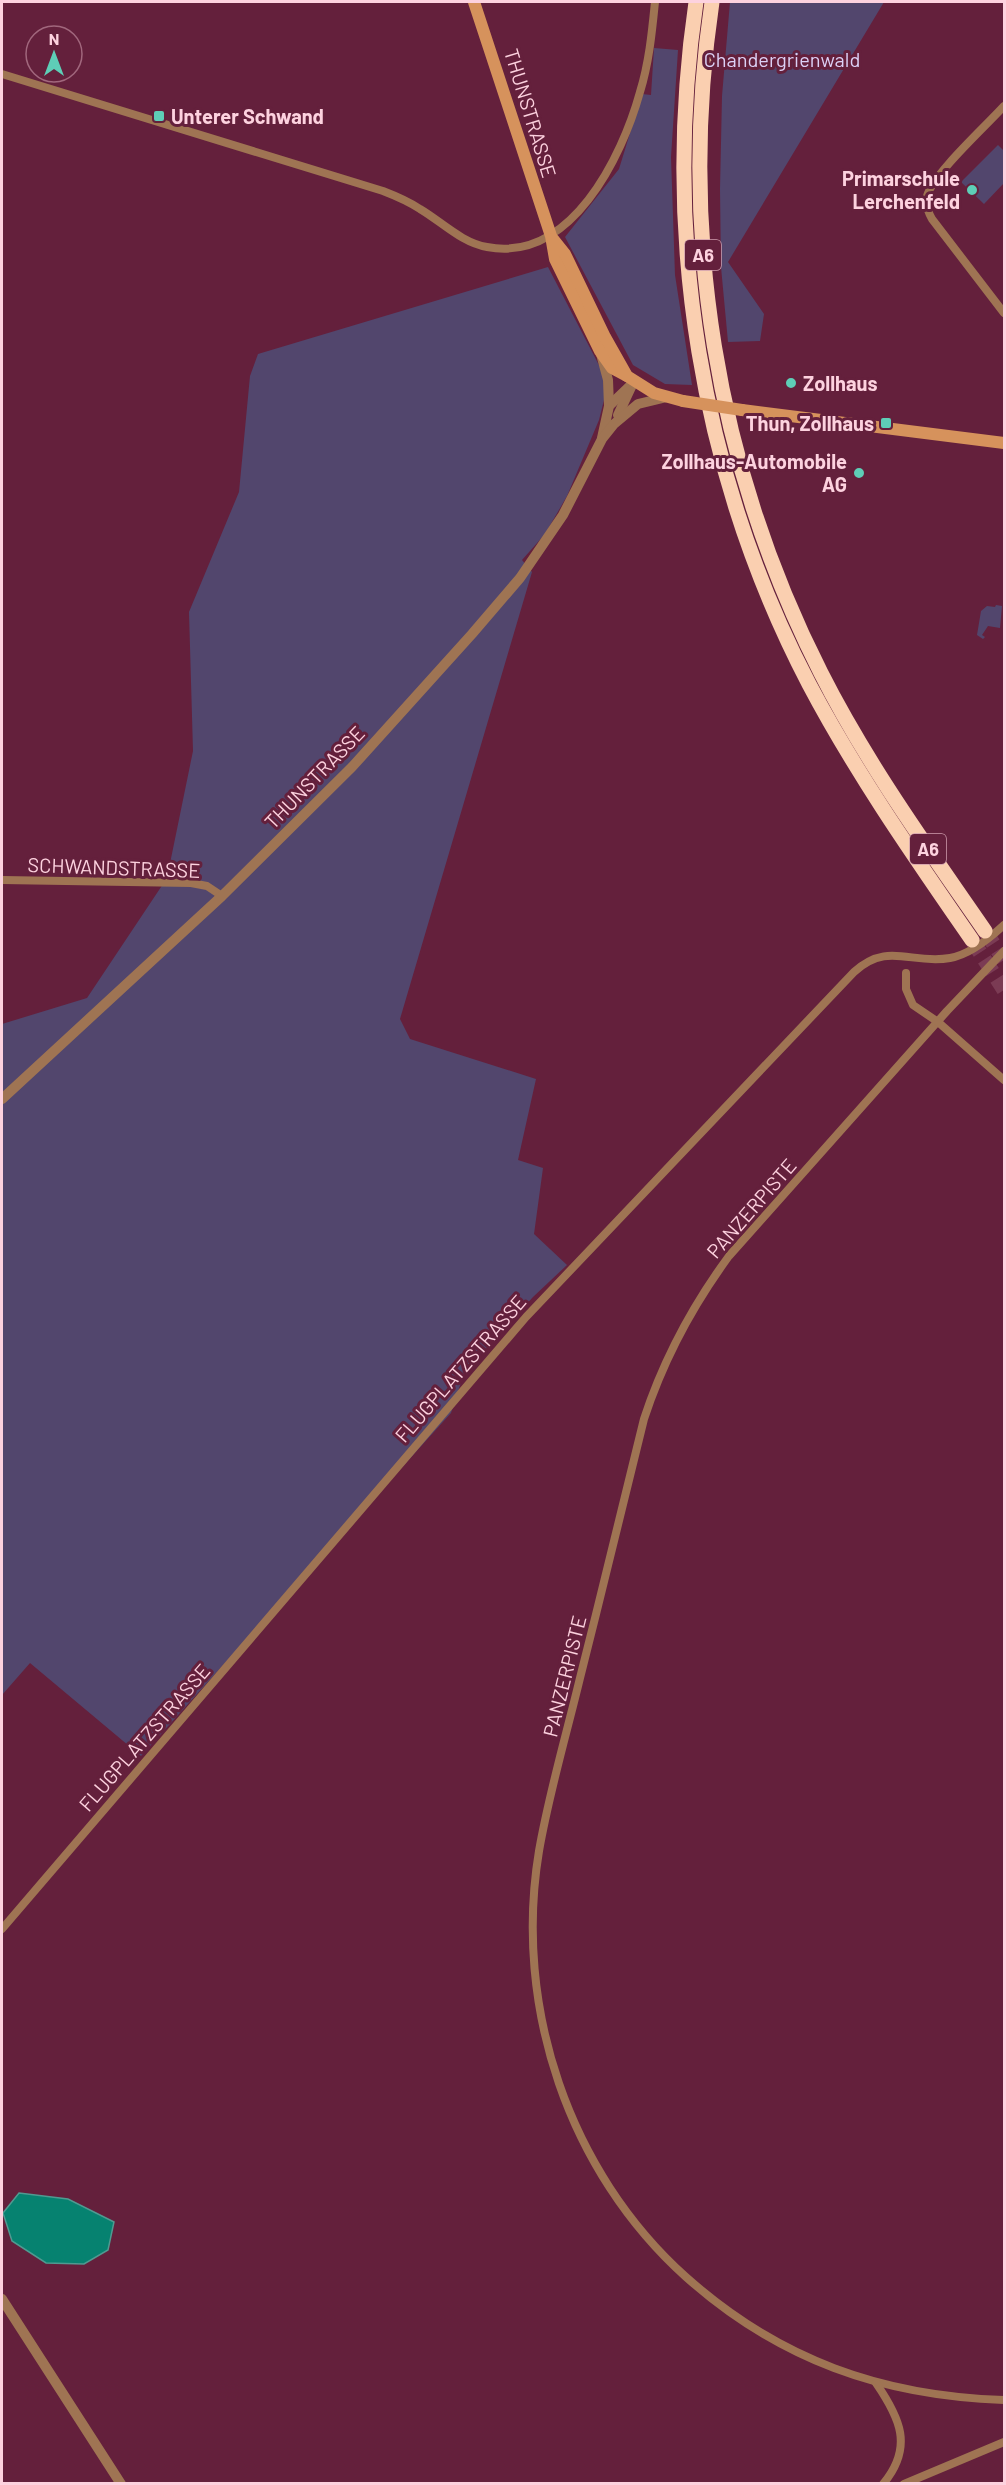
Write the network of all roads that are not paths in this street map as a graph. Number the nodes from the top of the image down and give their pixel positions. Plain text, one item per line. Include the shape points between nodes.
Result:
1 (474, 2) edge
2 (655, 2) edge
3 (696, 2) edge
4 (712, 2) edge
5 (2, 74) edge
6 (1005, 106) edge
7 (551, 236) junction
8 (1005, 313) edge
9 (600, 351) junction
10 (630, 379) junction
11 (667, 398) junction
12 (609, 406) junction
13 (614, 424) junction
14 (602, 439) junction
15 (1005, 442) edge
16 (2, 880) edge
17 (222, 896) junction
18 (1005, 925) edge
19 (985, 931) tunnel mouth
20 (972, 940) tunnel mouth
21 (1005, 951) edge
22 (906, 973) dead end
23 (938, 1022) junction
24 (1005, 1080) edge
25 (2, 1099) edge
26 (2, 1929) edge
27 (2, 2300) edge
28 (876, 2383) junction
29 (1005, 2400) edge
30 (1005, 2442) edge
31 (121, 2484) edge
32 (883, 2484) edge
33 (904, 2484) edge

1 - 7 main road, THUNSTRASSE
2 - 7 street via 644,79 621,146 587,201
3 - 20 highway, A6 via 685,118 686,248 702,371 726,475 763,582 812,690 874,795
4 - 19 highway, A6 via 701,110 701,229 712,340 743,479 777,577 822,675 878,772
5 - 7 street via 383,191 411,203 459,236 486,247 514,248
6 - 8 street via 946,168 932,187 926,204 932,219
7 - 9 main road via 555,259
7 - 10 main road via 565,254
9 - 10 main road via 612,368
9 - 12 street, THUNSTRASSE via 608,380
10 - 11 main road
10 - 12 street
10 - 13 street, THUNSTRASSE
11 - 13 street, THUNSTRASSE via 638,404
11 - 15 main road, bridge
12 - 14 street, THUNSTRASSE
13 - 14 street, THUNSTRASSE
14 - 17 street, THUNSTRASSE via 563,515 497,606 352,767
16 - 17 street, SCHWANDSTRASSE via 191,883 207,886
17 - 25 street, THUNSTRASSE
18 - 26 street, FLUGPLATZSTRASSE via 957,957 885,955 869,960 854,972 526,1317
21 - 23 street, PANZERPISTE
22 - 23 street via 913,1005
23 - 24 street
23 - 28 street, PANZERPISTE via 729,1256 702,1296 656,1384 553,1789 539,1852 534,1904 535,1975 551,2061 573,2121 617,2201 673,2265 710,2299 789,2349
27 - 31 street
28 - 29 street, PANZERPISTE via 928,2394
28 - 32 street via 897,2417 901,2434 895,2468
30 - 33 street

